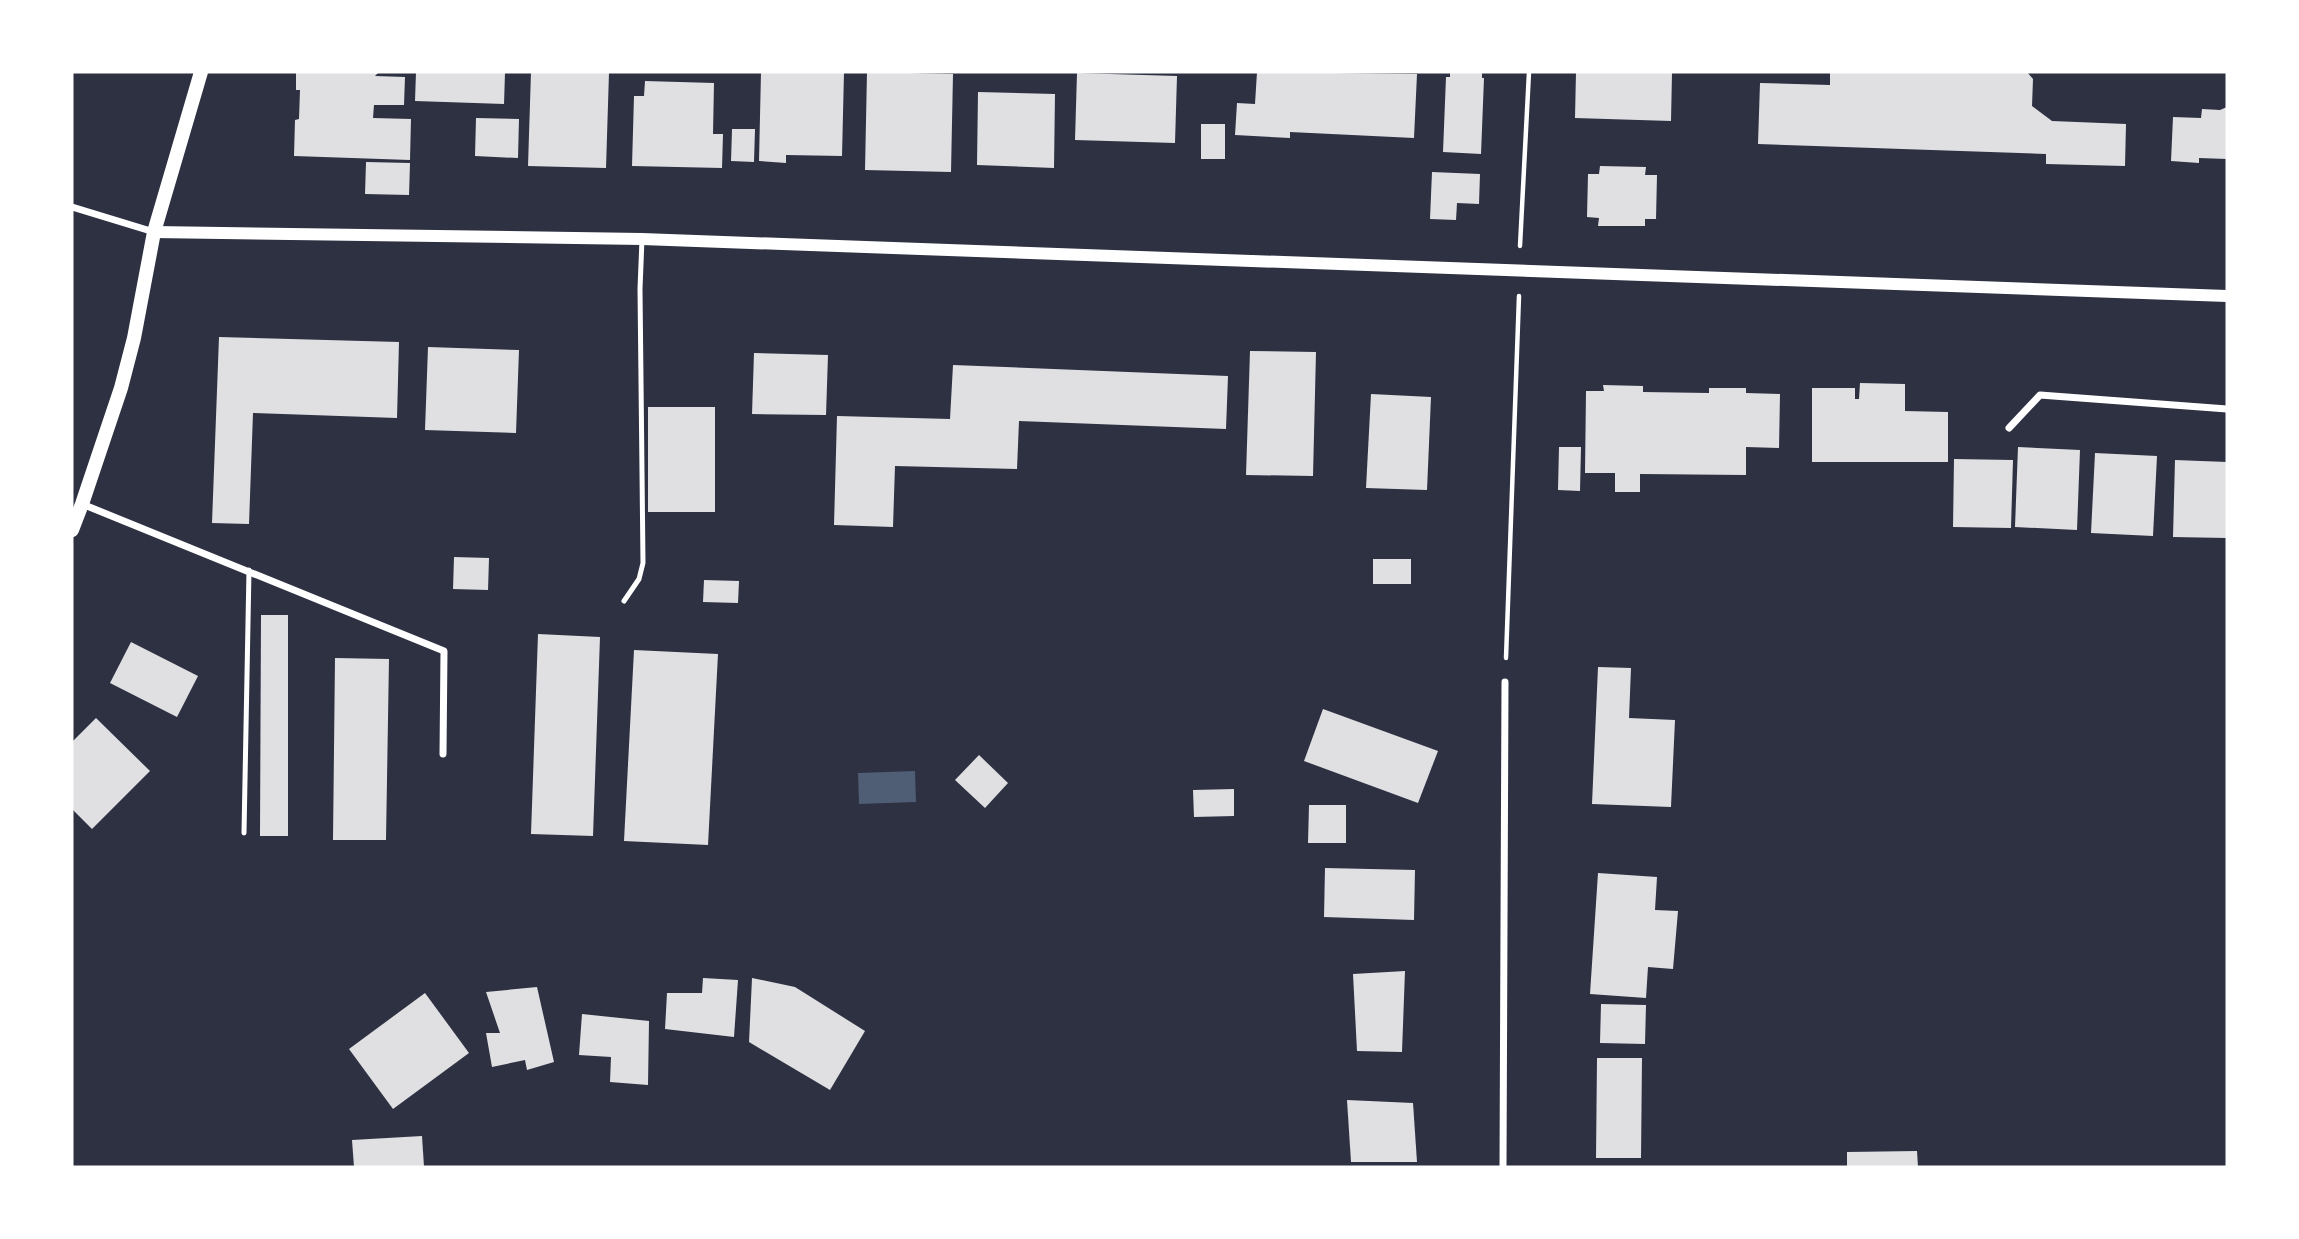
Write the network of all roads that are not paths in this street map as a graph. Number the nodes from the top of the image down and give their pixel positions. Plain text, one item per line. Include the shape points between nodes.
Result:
1 (201, 72) edge
2 (72, 207) edge
3 (154, 232) junction
4 (642, 239) junction
5 (2227, 296) edge
6 (2227, 409) edge
7 (2010, 428) dead end
8 (82, 505) junction
9 (72, 530) edge
10 (249, 570) junction
11 (624, 601) dead end
12 (1505, 682) road end
13 (443, 754) dead end
14 (244, 832) dead end
15 (1503, 1167) edge

1 - 3 main road
2 - 3 street
3 - 4 street
3 - 8 main road via 121,388
4 - 5 street
4 - 11 lane via 643,563 639,579
6 - 7 street via 2040,395
8 - 9 main road
8 - 10 street
10 - 13 street via 444,651
10 - 14 lane
12 - 15 street

